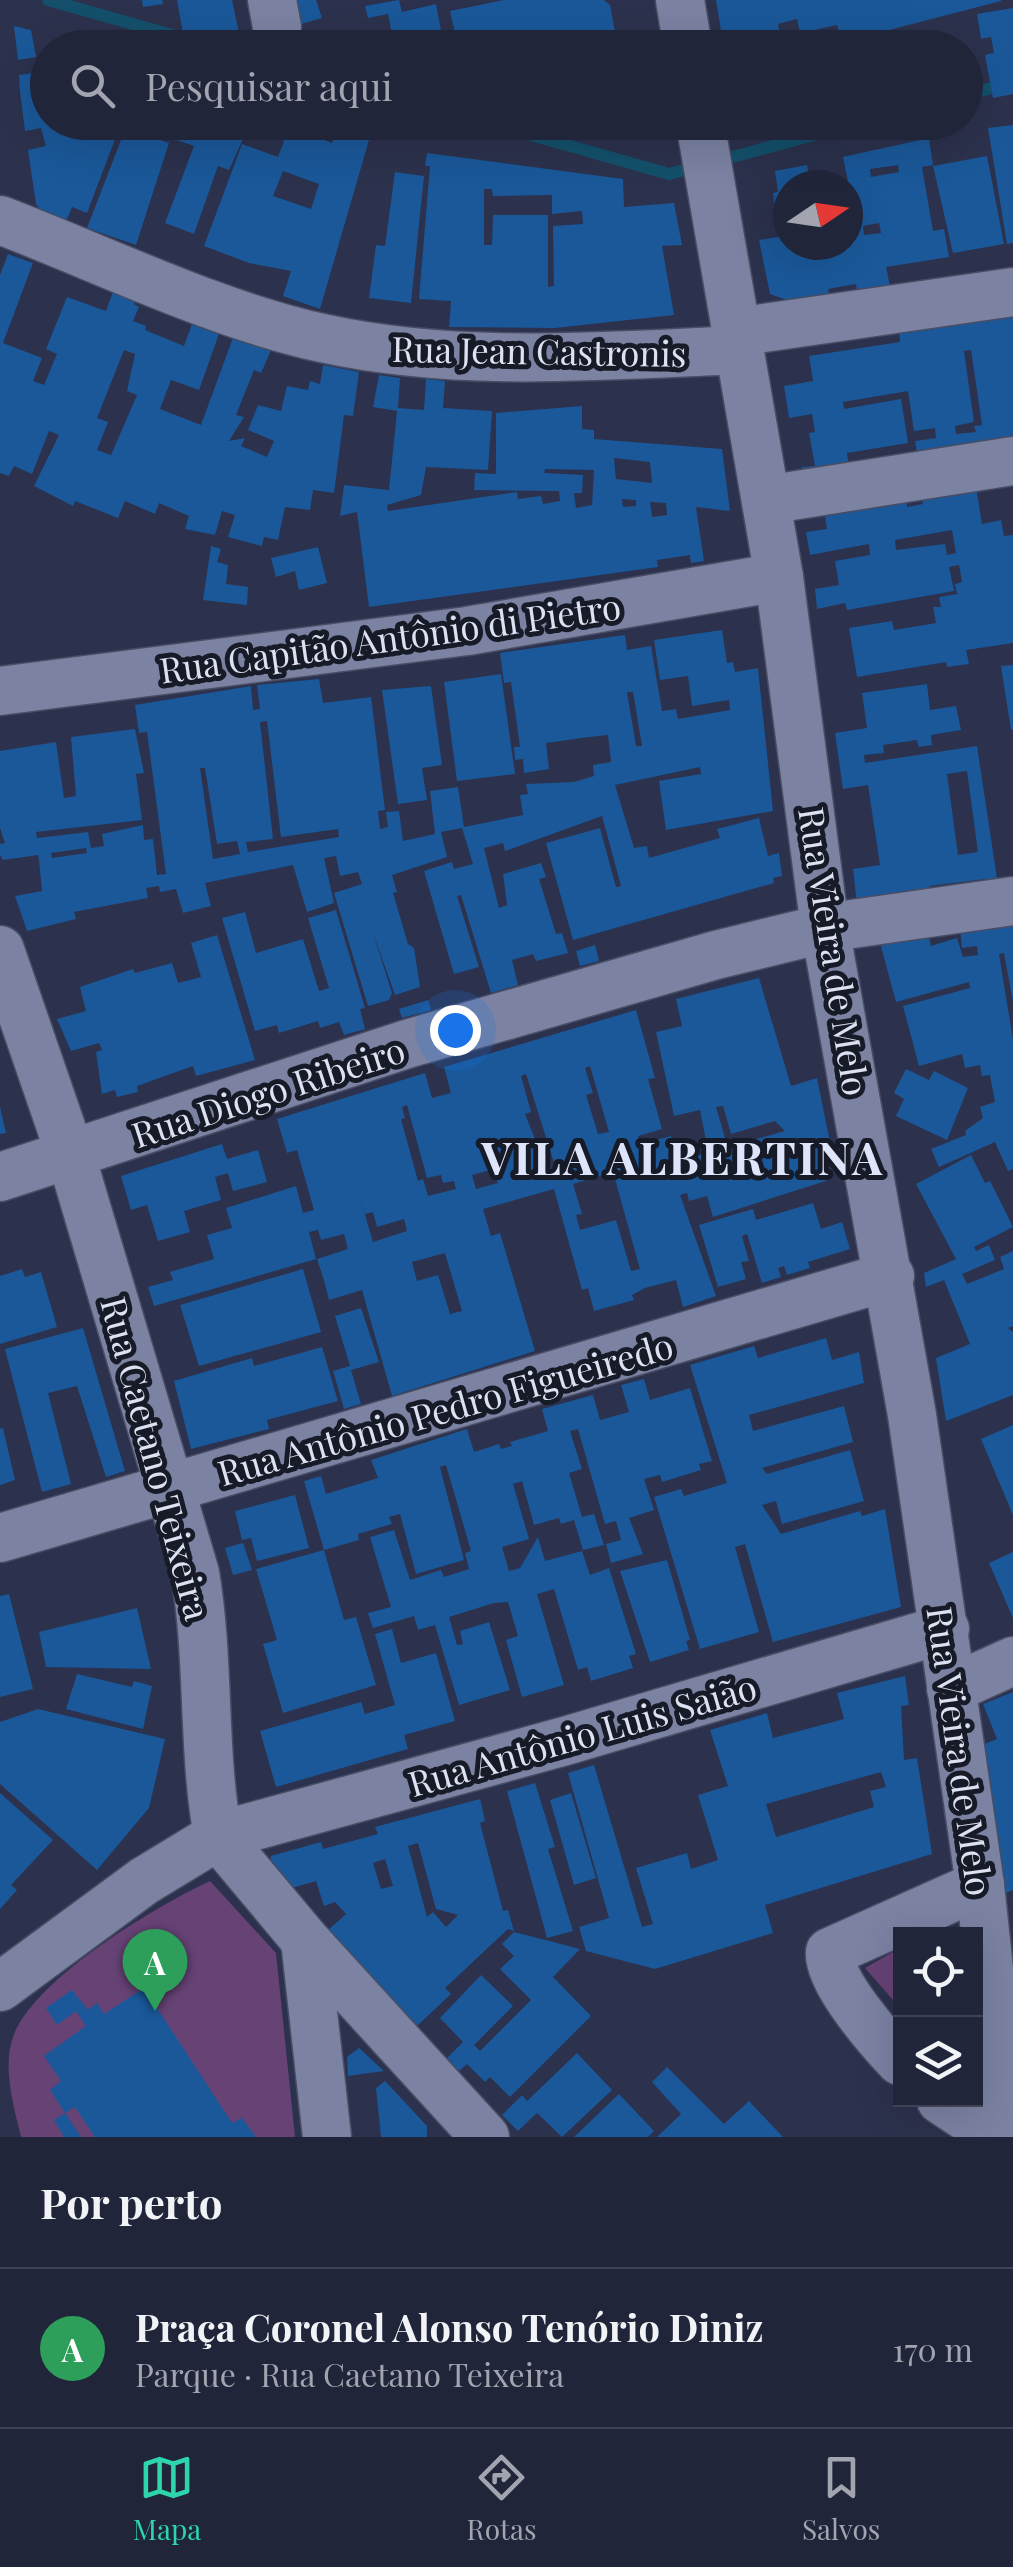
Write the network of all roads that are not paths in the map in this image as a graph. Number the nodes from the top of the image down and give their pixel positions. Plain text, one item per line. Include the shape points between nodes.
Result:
1 (681, 0) edge
2 (685, 30) edge
3 (703, 140) edge
4 (0, 219) edge
5 (1013, 292) edge
6 (738, 341) junction
7 (1013, 461) edge
8 (766, 500) junction
9 (779, 578) junction
10 (0, 690) edge
11 (1013, 900) edge
12 (826, 928) junction
13 (0, 950) edge
14 (71, 1156) junction
15 (0, 1177) edge
16 (890, 1276) junction
17 (171, 1488) junction
18 (0, 1538) edge
19 (945, 1629) junction
20 (1013, 1661) edge
21 (952, 1689) junction
22 (218, 1836) junction
23 (980, 1885) junction
24 (305, 1940) junction
25 (0, 1987) edge
26 (893, 2054) edge
27 (1005, 2062) edge
28 (951, 2107) edge
29 (327, 2137) edge
30 (485, 2137) edge
31 (996, 2137) edge
32 (1007, 2137) edge

1 - 2 street
3 - 6 street, Rua Vieira de Melo
4 - 6 street, Rua Jean Castronis via 269,323 372,348 588,356
5 - 6 street, Rua Jean Castronis
6 - 8 street, Rua Vieira de Melo
7 - 8 street
8 - 9 street, Rua Vieira de Melo
9 - 10 street, Rua Capitão Antônio di Pietro via 466,631
9 - 12 street, Rua Vieira de Melo
11 - 12 street, Rua Diogo Ribeiro
12 - 14 street, Rua Diogo Ribeiro via 406,1044
12 - 16 street, Rua Vieira de Melo
13 - 14 street, Rua Caetano Teixeira
14 - 15 street, Rua Diogo Ribeiro
14 - 17 street, Rua Caetano Teixeira
16 - 17 street, Rua Antônio Pedro Figueiredo
16 - 19 street, Rua Vieira de Melo
17 - 18 street, Rua Antônio Pedro Figueiredo
17 - 22 street, Rua Caetano Teixeira via 206,1637 208,1766
19 - 21 street, Rua Vieira de Melo
19 - 22 street, Rua Antônio Luis Saião
20 - 21 street
21 - 23 street, Rua Vieira de Melo
22 - 24 street
22 - 25 street via 144,1881
23 - 26 street via 830,1952 834,1973
23 - 27 street, Rua Vieira de Melo
24 - 29 street
24 - 30 street
27 - 32 street, Rua Vieira de Melo
28 - 31 street

